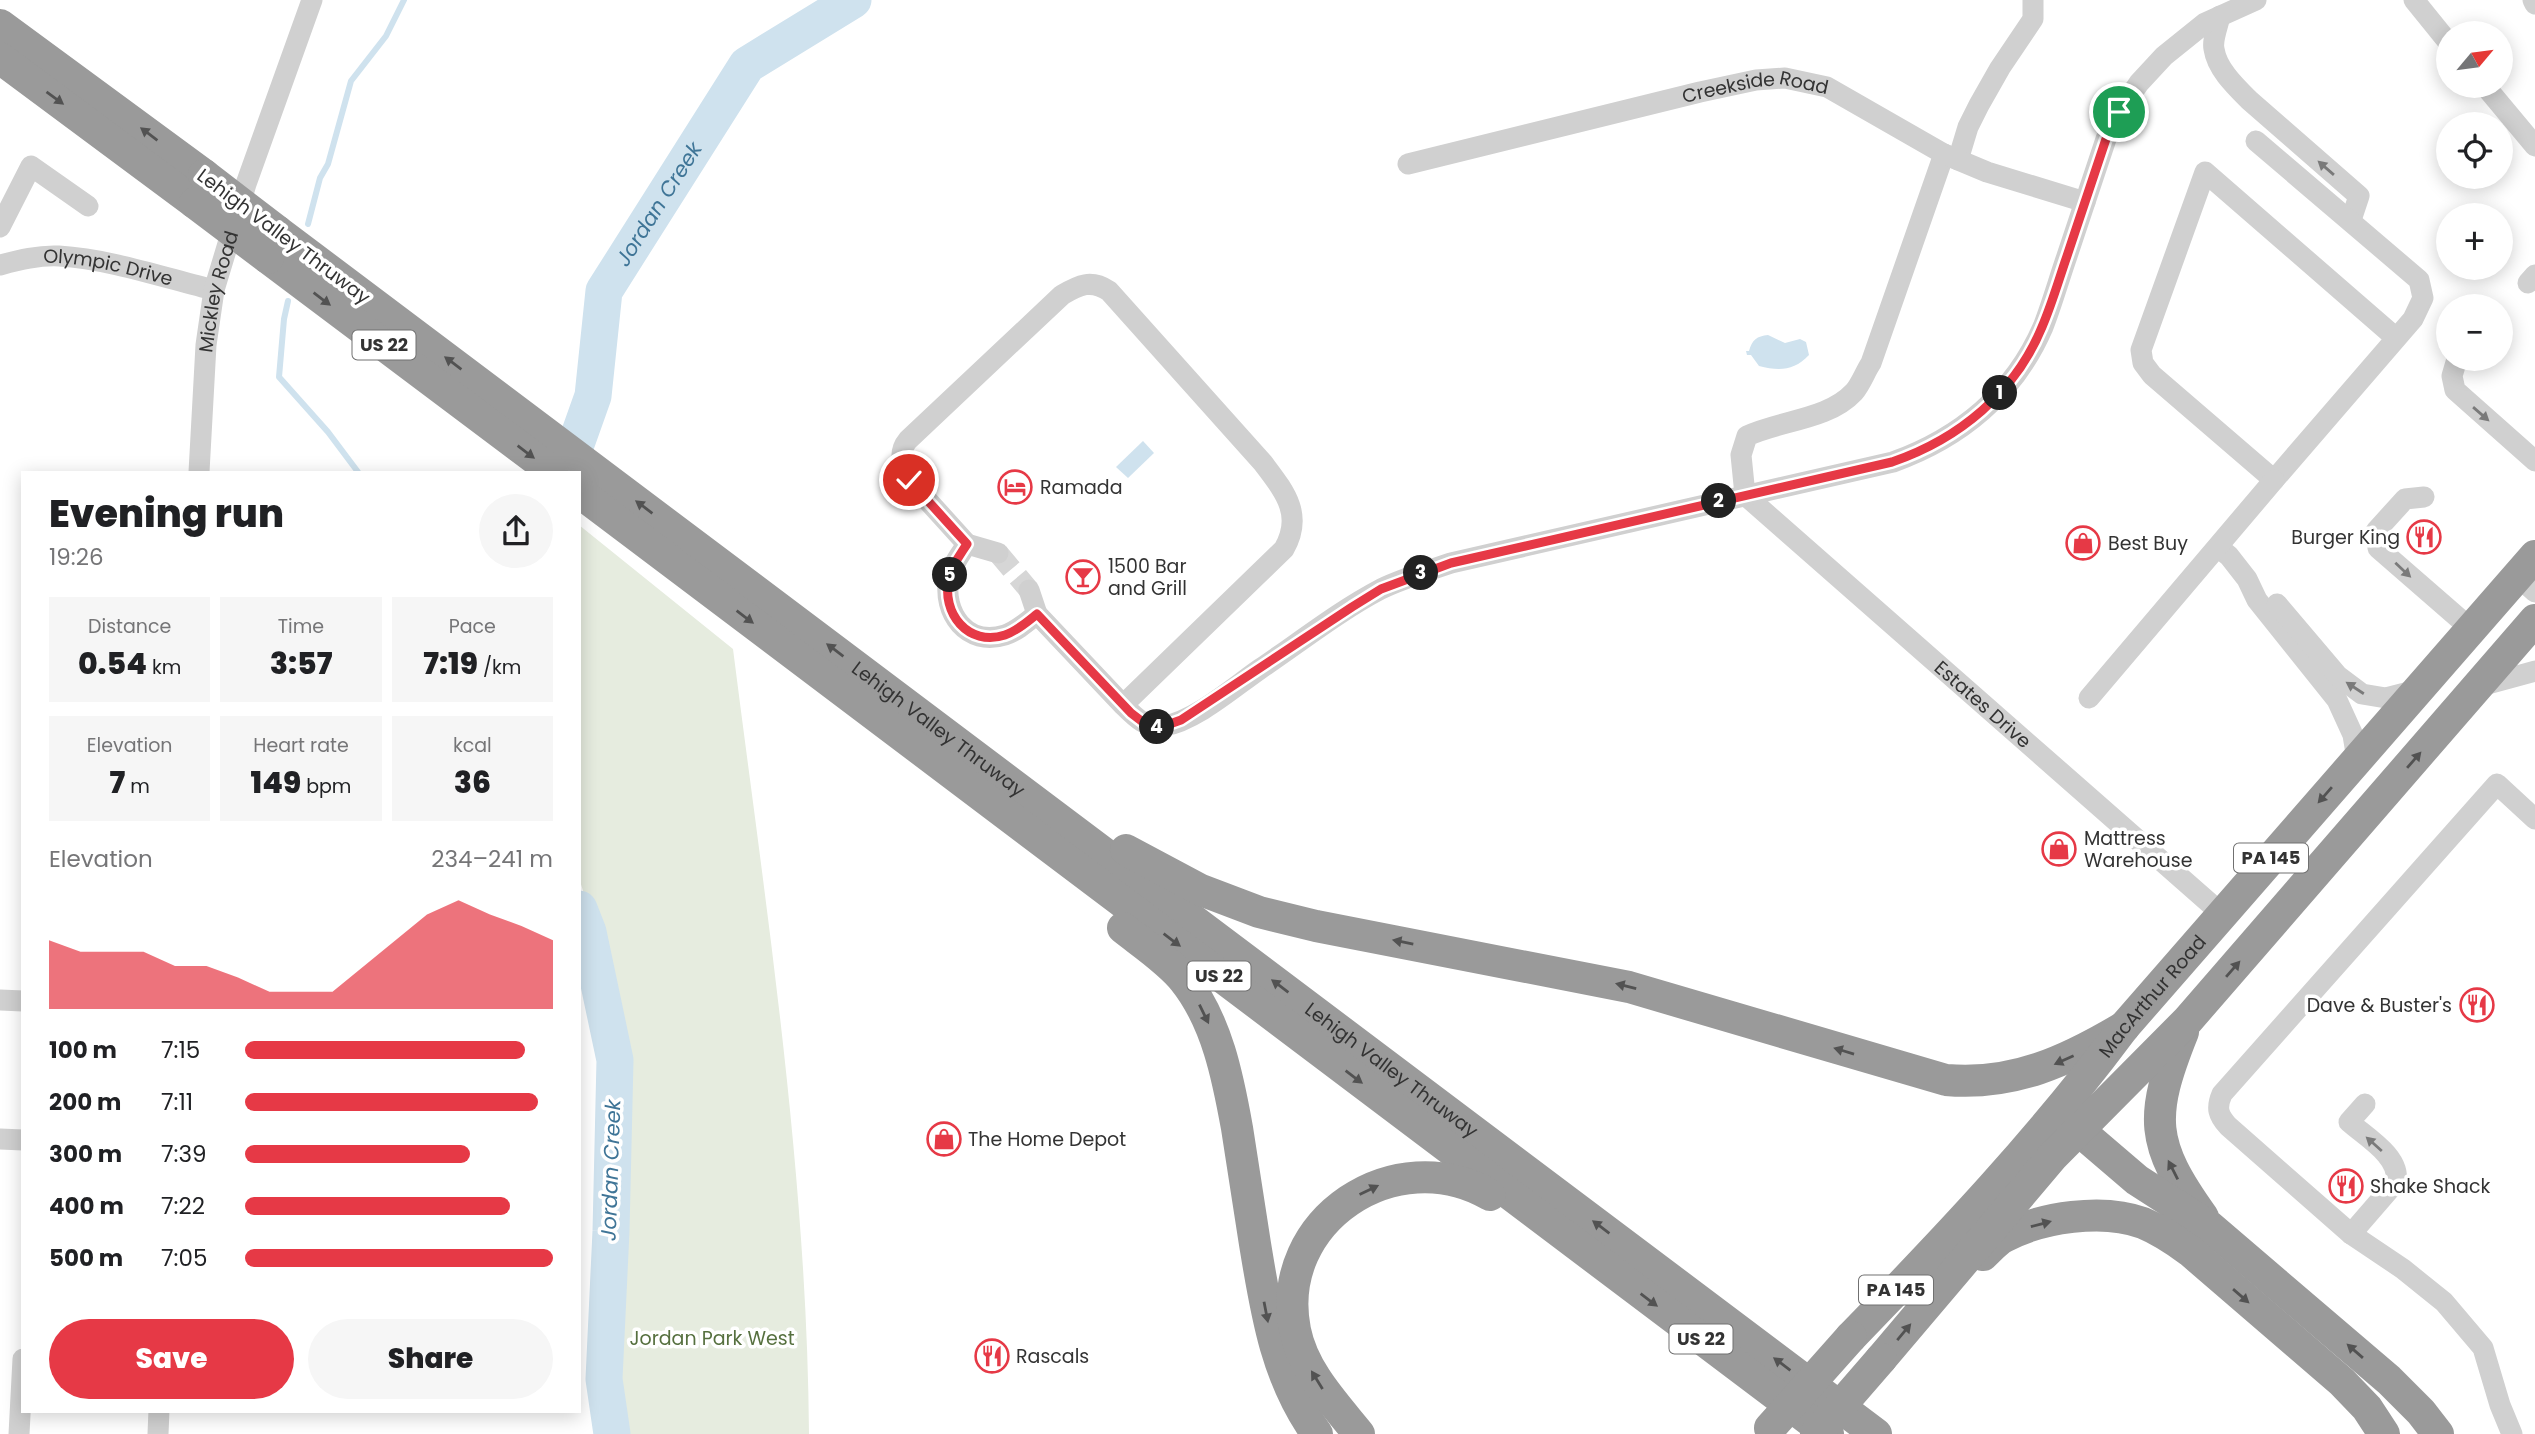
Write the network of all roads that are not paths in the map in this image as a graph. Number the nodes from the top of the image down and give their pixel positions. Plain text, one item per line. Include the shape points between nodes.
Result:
1 (312, 0) edge
2 (2033, 0) edge
3 (2256, 0) edge
4 (2414, 0) edge
5 (2228, 9) edge
6 (0, 25) edge
7 (2436, 27) edge
8 (0, 58) edge
9 (2495, 98) edge
10 (2256, 141) dead end
11 (2535, 146) edge
12 (1951, 157) junction
13 (1408, 164) dead end
14 (199, 189) junction
15 (2085, 202) junction
16 (88, 206) dead end
17 (2351, 220) junction
18 (0, 227) edge
19 (0, 265) edge
20 (214, 290) junction
21 (2396, 338) junction
22 (2453, 371) edge
23 (504, 418) junction
24 (2535, 461) edge
25 (200, 471) edge
26 (552, 471) edge
27 (574, 471) edge
28 (581, 476) edge
29 (2274, 480) junction
30 (581, 493) edge
31 (1745, 495) junction
32 (2424, 497) dead end
33 (967, 544) junction
34 (2218, 547) junction
35 (998, 552) tunnel mouth
36 (695, 562) junction
37 (2529, 574) edge
38 (2247, 579) junction
39 (1029, 590) tunnel mouth
40 (1037, 614) junction
41 (2535, 621) edge
42 (2470, 628) junction
43 (2535, 671) edge
44 (2477, 687) junction
45 (2419, 689) junction
46 (2089, 698) dead end
47 (1123, 705) junction
48 (864, 707) junction
49 (2357, 760) junction
50 (1046, 809) junction
51 (2535, 819) edge
52 (2222, 914) junction
53 (0, 1000) edge
54 (21, 1001) edge
55 (2188, 1020) junction
56 (2124, 1027) junction
57 (2365, 1104) dead end
58 (2068, 1121) junction
59 (0, 1139) edge
60 (21, 1140) edge
61 (2210, 1227) junction
62 (2351, 1234) junction
63 (1575, 1244) junction
64 (1927, 1304) junction
65 (21, 1396) edge
66 (159, 1413) edge
67 (1768, 1431) edge
68 (19, 1434) edge
69 (158, 1434) edge
70 (1317, 1434) edge
71 (1359, 1434) edge
72 (1816, 1434) edge
73 (1828, 1434) edge
74 (1876, 1434) edge
75 (2384, 1434) edge
76 (2438, 1434) edge
77 (2512, 1434) edge

1 - 20 street, Mickley Road via 246,184
2 - 12 street via 2033,19
3 - 5 street
4 - 7 street
5 - 15 street via 2164,56 2139,83 2106,139
17 -> 5 street via 2359,196 2249,100 2220,65 2213,47
14 -> 6 highway, Lehigh Valley Thruway / US 22
8 -> 14 highway, Lehigh Valley Thruway / US 22
9 - 11 street
10 - 17 street
12 - 13 street, Creekside Road via 1827,87 1785,78 1700,92
12 - 15 street, Creekside Road via 2026,186
12 - 31 street via 1871,363 1854,392 1828,410 1747,436 1741,455
14 - 23 highway, Lehigh Valley Thruway / US 22, bridge
15 - 31 street via 2042,329 2021,367 1975,418 1920,453
16 - 18 street via 31,166
17 - 21 street via 2419,280 2423,298
19 - 20 street, Olympic Drive via 27,258 87,259
20 - 25 street, Mickley Road via 206,345
21 - 29 street
21 - 29 street via 2205,173 2141,350 2143,363
22 -> 24 street via 2455,390
23 -> 26 highway, Lehigh Valley Thruway / US 22
27 -> 23 highway, Lehigh Valley Thruway / US 22
36 -> 28 highway, Lehigh Valley Thruway / US 22
29 - 34 street
30 - 36 highway, Lehigh Valley Thruway / US 22
31 - 47 street via 1413,575 1352,607 1200,710 1164,726 1144,723
31 - 52 street, Estates Drive
32 -> 42 street via 2405,499 2376,531 2378,548
33 - 35 street
33 - 40 street via 955,562 947,592 953,616 962,627 979,636 1003,635
33 - 47 street via 909,480 902,461 903,446 1062,295 1088,283 1100,285 1262,463 1278,483 1294,522 1284,549
34 - 38 street
34 - 46 street
36 -> 48 highway, Lehigh Valley Thruway / US 22
50 -> 36 highway, Lehigh Valley Thruway / US 22
37 - 42 highway, MacArthur Road / PA 145
45 -> 38 street via 2386,698 2362,694 2338,676 2267,594
38 - 49 street via 2257,600 2344,712
39 - 40 street
40 - 47 street
41 - 44 highway, MacArthur Road / PA 145
42 - 45 highway, MacArthur Road / PA 145
43 - 44 street
55 -> 44 highway, MacArthur Road / PA 145
45 - 49 highway, MacArthur Road / PA 145
48 -> 63 highway, Lehigh Valley Thruway / US 22
48 -> 70 highway via 1183,978 1194,995 1226,1074 1275,1348
49 -> 52 highway, MacArthur Road / PA 145
56 -> 50 highway via 2074,1056 2020,1076 1983,1082 1929,1077 1629,987 1259,912 1201,890
74 -> 50 highway, Lehigh Valley Thruway / US 22
51 - 62 street via 2497,784 2217,1105 2228,1126
52 - 56 highway, MacArthur Road / PA 145
53 - 54 street
55 - 58 highway, MacArthur Road / PA 145
61 -> 55 highway via 2184,1190 2162,1145 2162,1089
56 - 58 highway, MacArthur Road / PA 145
62 -> 57 street via 2396,1182 2397,1175 2391,1159 2349,1122
58 - 61 highway via 2143,1185
58 - 64 highway, MacArthur Road / PA 145
58 - 67 highway, MacArthur Road / PA 145, bridge via 2035,1141
59 - 60 street
76 -> 61 highway via 2389,1380
62 - 77 street via 2444,1302 2483,1348
71 -> 63 highway via 1318,1381 1295,1329 1293,1285 1298,1265 1306,1246 1332,1214 1383,1183 1412,1177 1444,1178 1473,1185
63 -> 73 highway, Lehigh Valley Thruway / US 22
72 -> 64 highway, MacArthur Road / PA 145, bridge
64 -> 75 highway via 2002,1238 2019,1231 2085,1216 2142,1223 2189,1251 2342,1382
65 - 68 street
66 - 69 street

